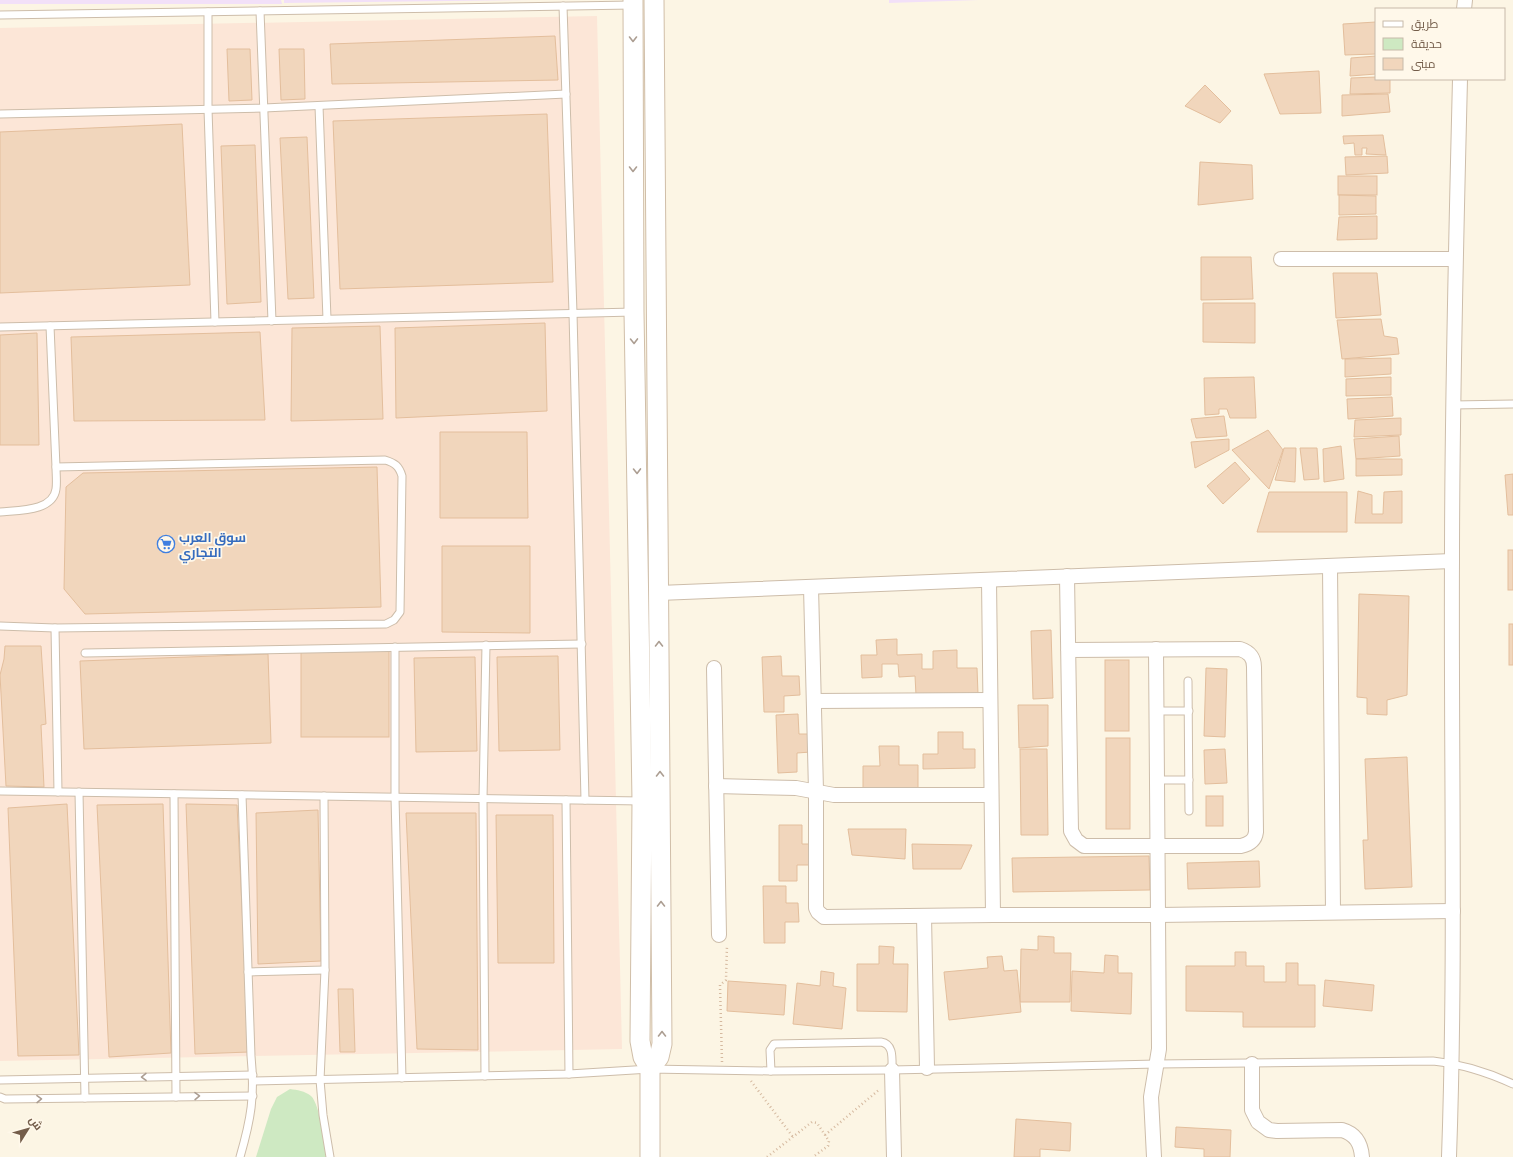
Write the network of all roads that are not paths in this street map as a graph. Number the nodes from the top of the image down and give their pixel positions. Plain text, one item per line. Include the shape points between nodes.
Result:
1 (654, 0) edge
2 (633, 3) edge
3 (563, 6) junction
4 (260, 11) junction
5 (208, 12) junction
6 (0, 15) edge
7 (1460, 80) edge
8 (566, 94) junction
9 (319, 106) junction
10 (264, 108) junction
11 (208, 109) junction
12 (0, 114) edge
13 (1281, 259) dead end
14 (1455, 259) junction
15 (634, 312) junction
16 (573, 313) junction
17 (326, 319) junction
18 (272, 321) junction
19 (216, 322) junction
20 (50, 326) junction
21 (0, 327) edge
22 (1513, 404) edge
23 (1453, 405) junction
24 (56, 467) junction
25 (0, 512) edge
26 (1452, 561) junction
27 (1330, 566) junction
28 (1067, 576) junction
29 (989, 580) junction
30 (811, 587) junction
31 (659, 593) junction
32 (0, 626) edge
33 (55, 628) junction
34 (582, 644) junction
35 (486, 646) junction
36 (395, 647) junction
37 (1156, 649) junction
38 (1068, 650) junction
39 (85, 653) dead end
40 (714, 668) dead end
41 (1188, 681) dead end
42 (990, 700) junction
43 (814, 701) junction
44 (1157, 711) junction
45 (1189, 711) junction
46 (1157, 780) junction
47 (1189, 780) junction
48 (716, 786) junction
49 (0, 791) edge
50 (816, 791) junction
51 (58, 792) junction
52 (79, 792) junction
53 (174, 794) junction
54 (242, 795) junction
55 (991, 795) junction
56 (324, 796) junction
57 (396, 797) junction
58 (483, 799) junction
59 (566, 800) junction
60 (585, 800) junction
61 (642, 801) junction
62 (1189, 811) dead end
63 (1158, 846) junction
64 (1453, 911) junction
65 (1333, 912) junction
66 (993, 915) junction
67 (1158, 915) junction
68 (924, 916) junction
69 (719, 934) road end
70 (324, 970) junction
71 (248, 972) junction
72 (1451, 1063) junction
73 (1157, 1064) junction
74 (1252, 1064) junction
75 (927, 1068) junction
76 (650, 1070) junction
77 (771, 1071) junction
78 (569, 1074) junction
79 (892, 1074) junction
80 (176, 1076) junction
81 (485, 1076) junction
82 (85, 1078) junction
83 (253, 1078) junction
84 (402, 1078) junction
85 (0, 1080) edge
86 (320, 1080) junction
87 (1513, 1084) edge
88 (253, 1096) junction
89 (0, 1097) edge
90 (176, 1097) junction
91 (85, 1098) junction
92 (240, 1157) edge
93 (330, 1157) edge
94 (650, 1157) edge
95 (894, 1157) edge
96 (1154, 1157) edge
97 (1362, 1157) edge
98 (1449, 1157) edge

1 - 31 main road
2 - 3 lane
2 -> 15 main road
3 - 4 lane
3 - 8 lane
4 - 5 lane
4 - 10 lane
5 - 6 lane
5 - 11 lane
7 - 14 street
8 - 9 lane
8 - 16 lane
9 - 10 lane
9 - 17 lane
10 - 11 lane
10 - 18 lane
11 - 12 lane
11 - 19 lane
13 - 14 street
14 - 23 street
15 - 16 lane
15 -> 61 main road
16 - 17 lane
16 - 34 lane
17 - 18 lane
18 - 19 lane
19 - 20 lane
20 - 21 lane
20 - 24 lane
22 - 23 lane
23 - 26 street
24 - 25 lane via 56,490 42,507
24 - 33 lane via 385,460 394,463 402,476 400,612 394,620 386,624
26 - 27 street
26 - 64 street
27 - 28 street
27 - 65 street
28 - 29 street
28 - 38 street
29 - 30 street
29 - 42 street
30 - 31 street
30 - 43 street
76 -> 31 main road via 659,1057 662,1044
32 - 33 lane
33 - 51 lane
34 - 35 lane
34 - 60 lane
35 - 36 lane
35 - 58 lane
36 - 39 lane
36 - 57 lane
37 - 38 street
37 - 44 street
37 - 63 street via 1240,649 1253,658 1255,674 1256,832 1253,840 1241,846
38 - 63 street via 1073,836 1084,846
40 - 48 street
41 - 45 lane
42 - 43 street
42 - 55 street
43 - 50 street
44 - 45 lane
44 - 46 street
45 - 47 lane
46 - 47 lane
46 - 63 street
47 - 62 lane
48 - 50 street
48 - 69 street
49 - 51 lane
50 - 55 street via 834,795
50 - 68 street via 816,908 820,915 828,918
51 - 52 lane
52 - 53 lane
52 - 82 lane
53 - 54 lane
53 - 80 lane
54 - 56 lane
54 - 71 lane
55 - 66 street
56 - 57 lane
56 - 70 lane
57 - 58 lane
57 - 84 lane
58 - 59 lane
58 - 81 lane
59 - 60 lane
59 - 78 lane
60 - 61 lane
61 - 76 main road via 640,1041 643,1057
63 - 67 street
64 - 65 street
64 - 72 street
65 - 67 street
66 - 67 street
66 - 68 street
67 - 73 street
68 - 75 street
70 - 71 lane
70 - 86 lane
71 - 83 lane
72 - 74 lane via 1433,1061
72 - 87 lane via 1481,1070
72 - 98 street
73 - 74 lane
73 - 75 lane
73 - 96 street via 1151,1097
74 - 97 street via 1252,1110 1263,1127 1276,1131 1342,1130 1358,1141
75 - 79 lane
76 - 77 lane
76 - 78 lane
76 - 94 main road
77 - 79 lane
77 - 79 lane via 770,1050 774,1044 881,1042 887,1044 891,1050
78 - 81 lane
79 - 95 street
80 -> 82 lane
80 - 83 lane
80 - 90 lane
81 - 84 lane
82 - 85 lane
82 - 91 lane
83 - 86 lane
83 - 88 lane
84 - 86 lane
86 - 93 lane
90 -> 88 lane
88 - 92 lane via 250,1123
89 -> 91 lane
90 - 91 lane

